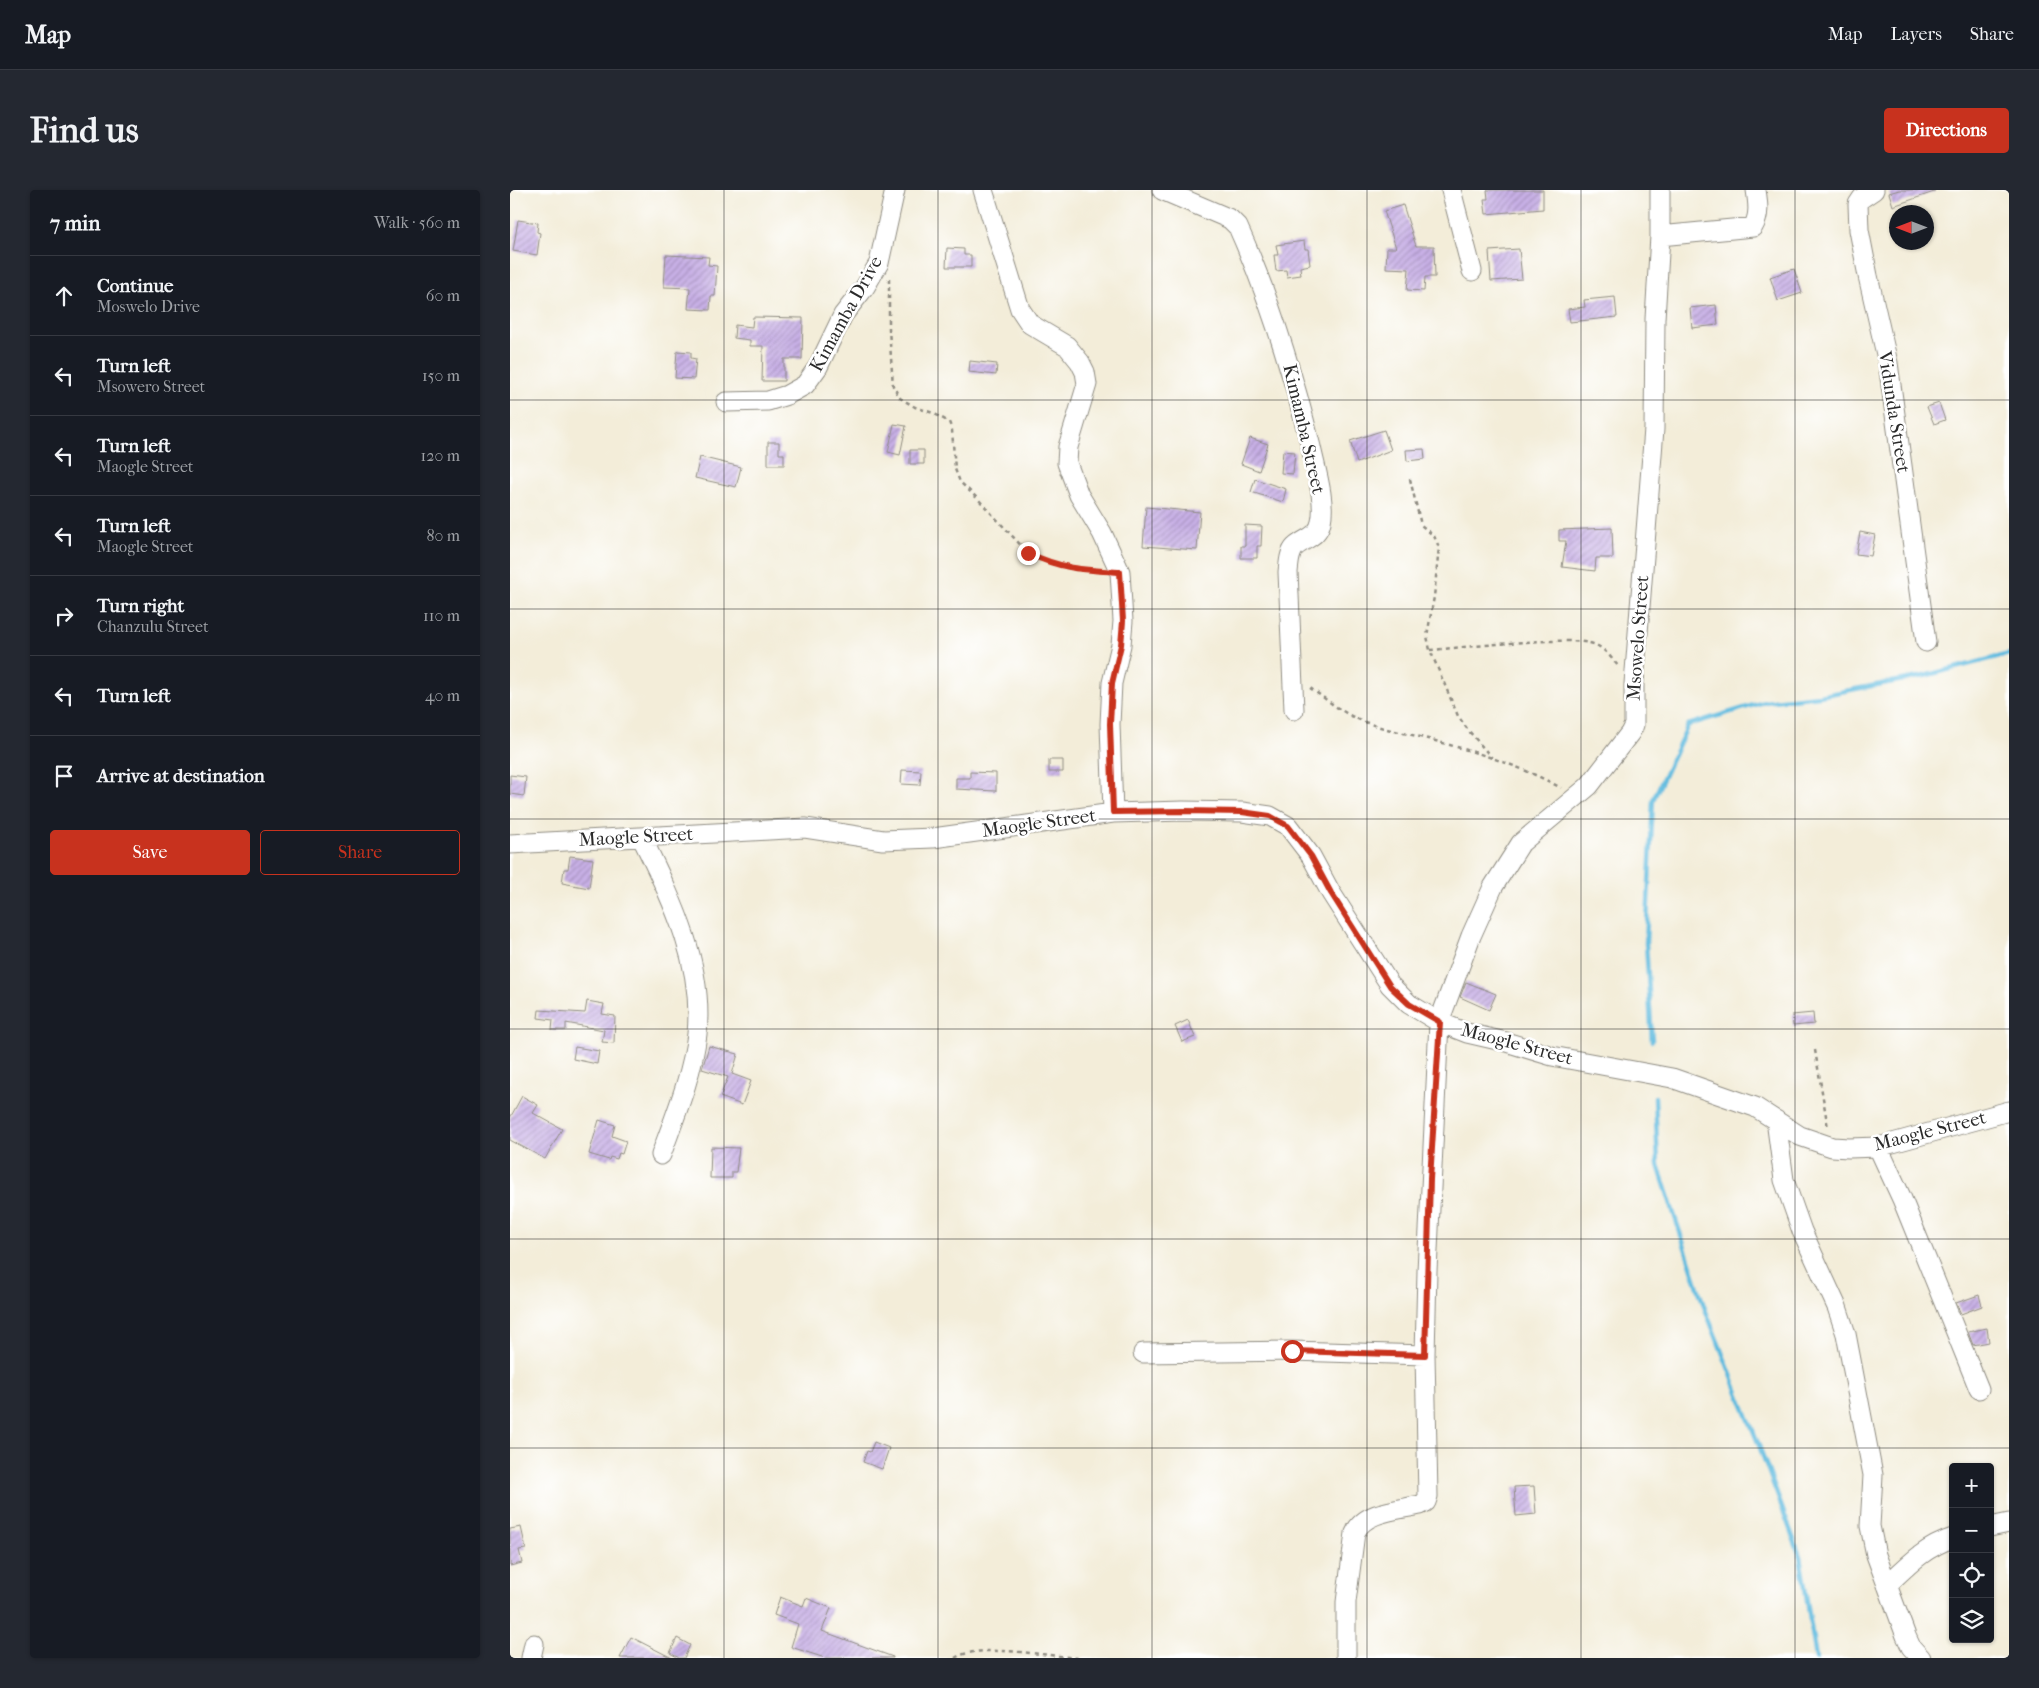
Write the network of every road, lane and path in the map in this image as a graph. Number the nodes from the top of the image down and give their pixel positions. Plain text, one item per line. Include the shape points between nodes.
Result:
1 (896, 190) edge
2 (983, 190) edge
3 (1162, 190) edge
4 (1450, 190) edge
5 (1660, 190) edge
6 (1756, 190) edge
7 (1874, 190) edge
8 (1660, 236) junction
9 (1472, 271) dead end
10 (889, 272) dead end
11 (726, 402) dead end
12 (1410, 479) dead end
13 (1120, 572) junction
14 (1926, 642) dead end
15 (1430, 650) junction
16 (1634, 684) junction
17 (1309, 687) dead end
18 (1294, 710) dead end
19 (1493, 759) junction
20 (1576, 796) junction
21 (1113, 812) junction
22 (642, 838) junction
23 (510, 844) edge
24 (1440, 1022) junction
25 (1814, 1050) dead end
26 (2009, 1111) edge
27 (1776, 1120) junction
28 (1832, 1147) junction
29 (1878, 1147) junction
30 (661, 1155) dead end
31 (1143, 1353) dead end
32 (1425, 1355) junction
33 (1979, 1389) dead end
34 (2009, 1523) edge
35 (1994, 1526) edge
36 (1949, 1539) edge
37 (1887, 1585) junction
38 (955, 1658) edge
39 (1079, 1658) edge
40 (1346, 1658) edge
41 (1921, 1658) edge

1 - 11 street, Kimamba Drive via 879,263 843,315 818,367 805,385 768,401
2 - 13 street via 1020,309 1030,324 1067,346 1085,372 1087,384 1068,447 1067,463 1079,495
3 - 18 street, Kimamba Street via 1230,219 1238,227 1276,320 1299,400 1316,470 1322,520 1318,530 1294,548 1290,556
4 - 9 street
5 - 8 street, Msowelo Street
6 - 8 street via 1758,209 1753,226
7 - 14 street, Vidunda Street via 1858,204 1859,230 1888,363
8 - 16 street, Msowelo Street via 1654,429
10 - 13 path via 893,386 900,398 949,422 954,469 960,482 1028,553 1073,569
12 - 15 path via 1421,525 1434,536 1439,547 1426,636
13 - 21 street via 1123,621 1112,683 1110,724
15 - 16 path via 1581,642 1597,645
15 - 19 path via 1458,716
16 - 20 street, Msowelo Street via 1634,725 1630,733 1589,786
17 - 19 path via 1359,720
19 - 20 path via 1543,778
20 - 24 street, Msowelo Street via 1521,843 1493,887 1471,936
21 - 22 street, Maogle Street via 933,838 882,840 805,828
21 - 24 street, Maogle Street via 1242,812 1270,816 1288,826 1311,856 1390,986 1409,1004
22 - 23 street, Maogle Street
22 - 30 street via 682,926 692,959 697,993 697,1034 686,1087
24 - 27 street, Maogle Street via 1467,1033 1552,1056 1672,1078 1755,1107
24 - 32 street, Msowelo Street via 1430,1179
25 - 28 path
26 - 29 street, Maogle Street
27 - 28 street, Maogle Street via 1800,1136
27 - 37 street via 1784,1180 1846,1334 1873,1475 1870,1526
28 - 29 street, Maogle Street
29 - 33 street
31 - 32 street via 1292,1351
32 - 40 street, Msowelo Street via 1428,1496 1420,1505 1370,1517 1359,1524 1346,1602
34 - 35 street
36 - 37 street via 1919,1554
37 - 41 street via 1911,1647
38 - 39 path via 985,1650

